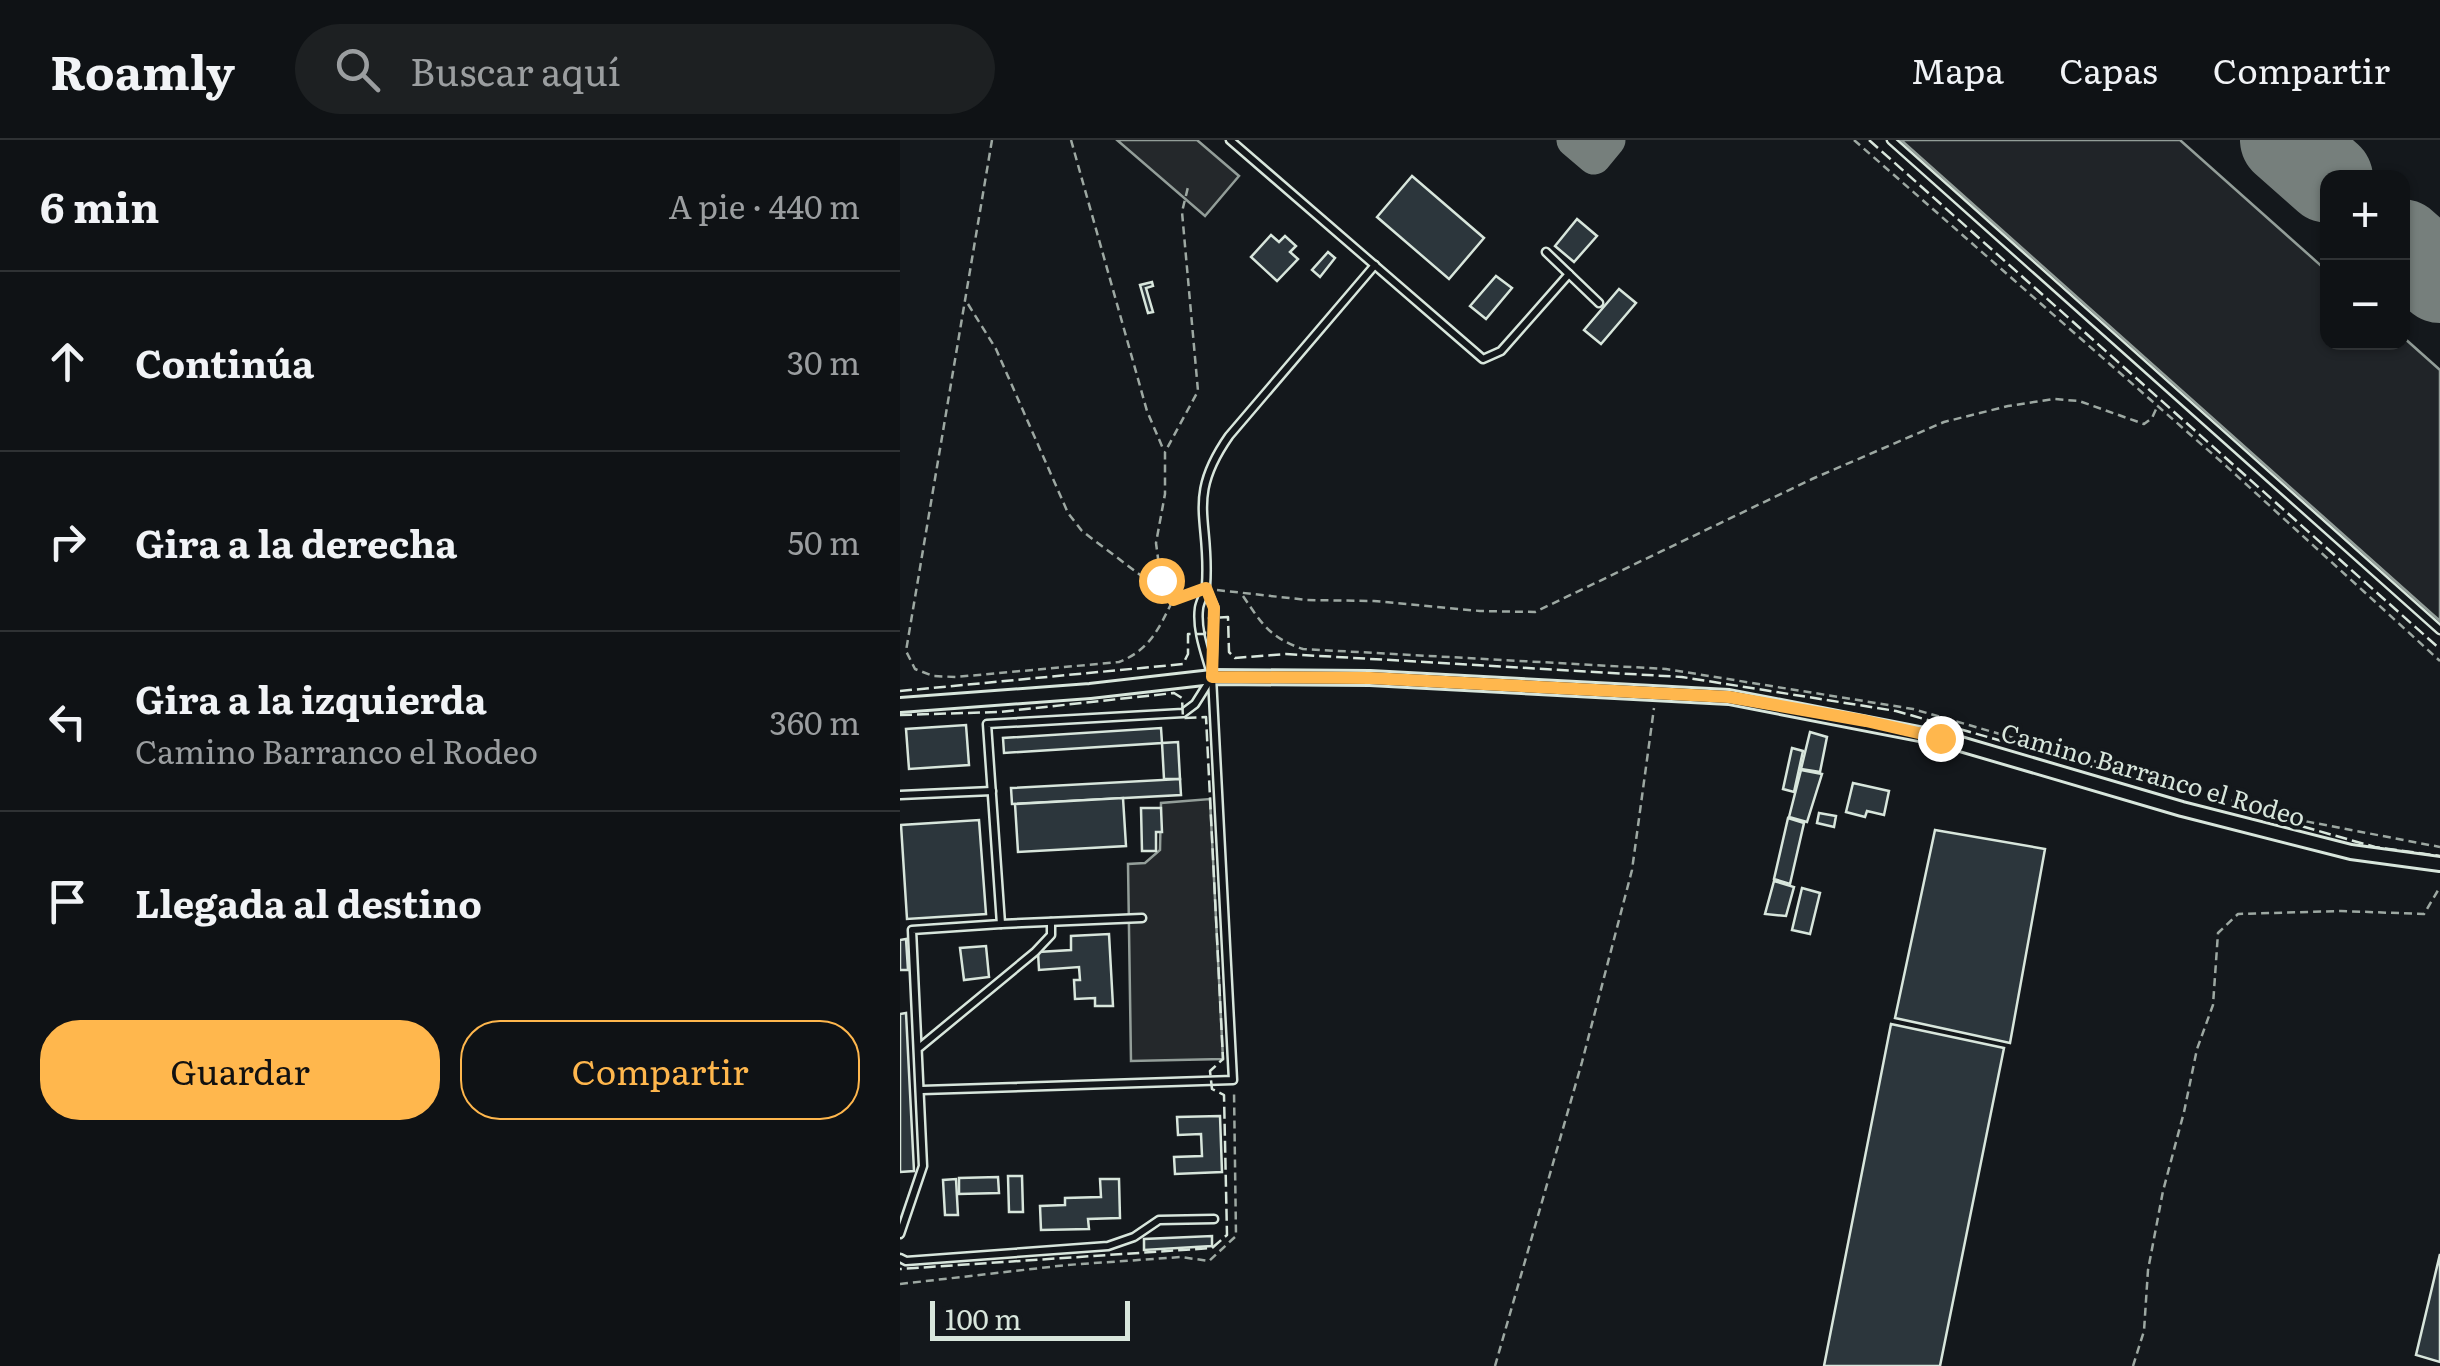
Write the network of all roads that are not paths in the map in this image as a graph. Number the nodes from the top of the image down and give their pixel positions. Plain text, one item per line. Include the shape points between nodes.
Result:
1 (1230, 140) edge
2 (1891, 140) edge
3 (1546, 252) dead end
4 (1375, 266) junction
5 (1569, 274) junction
6 (1599, 303) dead end
7 (1206, 588) junction
8 (2440, 630) edge
9 (1212, 677) junction
10 (900, 705) edge
11 (992, 791) junction
12 (900, 795) edge
13 (2440, 864) edge
14 (1142, 918) dead end
15 (1052, 922) junction
16 (1001, 924) junction
17 (920, 1048) junction
18 (922, 1090) junction
19 (913, 1189) junction
20 (900, 1190) edge
21 (1214, 1219) dead end
22 (900, 1234) edge
23 (900, 1258) edge

1 - 4 lane
2 - 8 lane
3 - 5 lane
4 - 5 lane via 1483,359 1501,352
4 - 7 lane via 1210,464 1202,494
5 - 6 lane
7 - 9 lane via 1214,608
7 - 9 lane via 1200,634
9 - 10 street, Camino Barranco el Rodeo
9 - 11 lane via 1182,713 987,724
9 - 13 street, Camino Barranco el Rodeo via 1370,678 1729,697 1940,738 2351,852
9 - 18 lane via 1233,1080
11 - 12 lane
11 - 16 lane
14 - 15 lane
15 - 16 lane
15 - 17 lane via 1051,935 1035,952
16 - 17 lane via 912,930
17 - 18 lane
18 - 19 lane via 923,1166
19 - 20 lane
19 - 22 lane
21 - 23 lane via 1159,1220 1108,1246

